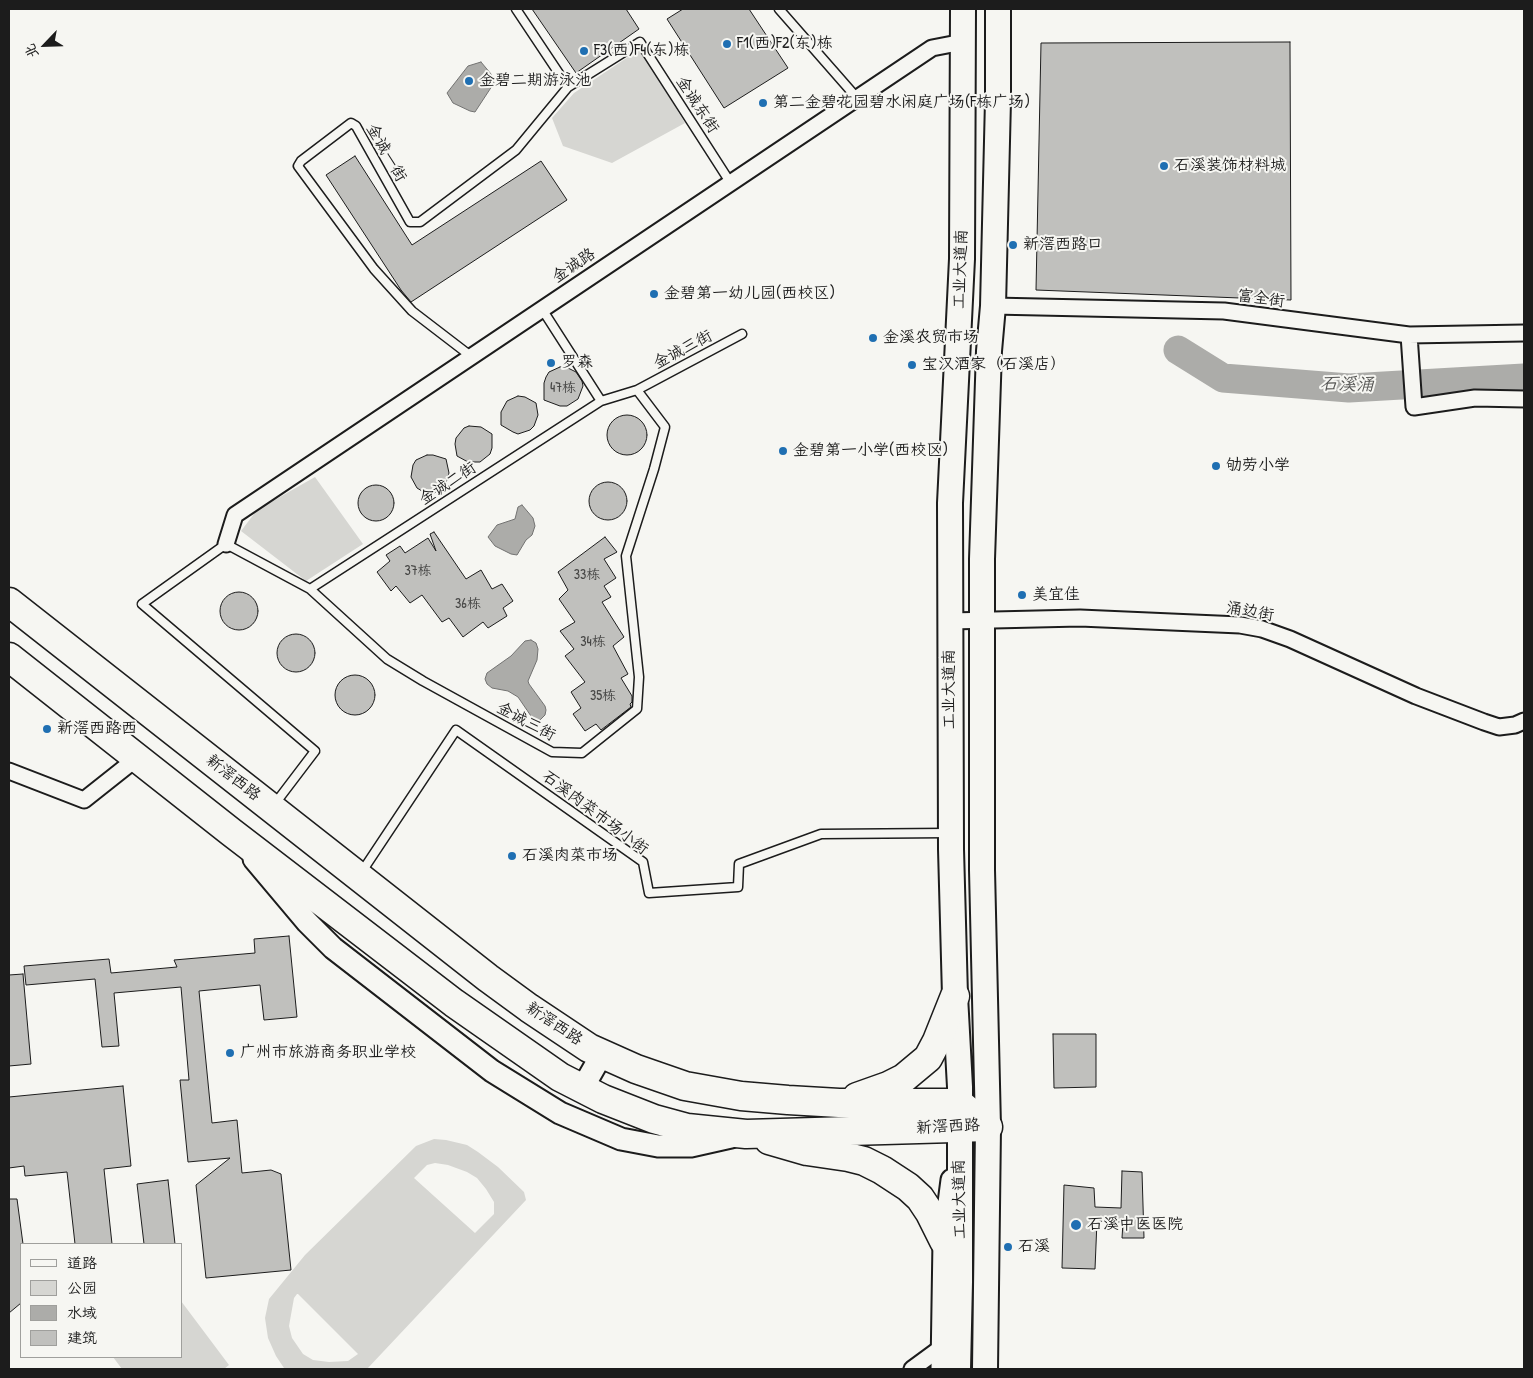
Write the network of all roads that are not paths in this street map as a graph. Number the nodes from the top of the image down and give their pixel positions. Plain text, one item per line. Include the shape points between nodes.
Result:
1 (516, 9) edge
2 (778, 9) edge
3 (963, 9) edge
4 (998, 9) edge
5 (964, 42) junction
6 (568, 87) junction
7 (857, 98) junction
8 (730, 182) junction
9 (993, 306) junction
10 (542, 309) junction
11 (1524, 333) edge
12 (742, 334) dead end
13 (1409, 335) junction
14 (472, 357) junction
15 (637, 390) junction
16 (1524, 399) edge
17 (601, 402) junction
18 (226, 544) junction
19 (310, 589) junction
20 (9, 602) edge
21 (950, 621) junction
22 (982, 621) junction
23 (9, 657) edge
24 (1524, 721) edge
25 (137, 758) junction
26 (9, 771) edge
27 (271, 808) junction
28 (231, 832) junction
29 (950, 833) junction
30 (358, 877) junction
31 (955, 996) junction
32 (602, 1054) junction
33 (582, 1089) junction
34 (839, 1103) junction
35 (959, 1115) junction
36 (988, 1127) junction
37 (746, 1134) junction
38 (944, 1241) junction
39 (942, 1346) junction
40 (912, 1369) edge
41 (942, 1369) edge
42 (958, 1369) edge
43 (985, 1369) edge

1 - 6 lane
2 - 7 lane
3 - 5 main road, 工业大道南
4 - 9 main road
5 - 7 street, 金诚路 via 932,48
5 - 21 main road, 工业大道南 via 962,259 950,503
6 - 8 lane, 金诚东街 via 640,42
6 - 14 lane, 金诚一街 via 516,150 420,222 410,222 356,126 351,123 298,166 374,269 412,311
7 - 8 street, 金诚路
8 - 10 street, 金诚路
9 - 13 street, 富全街 via 1224,311
9 - 22 main road
10 - 14 street, 金诚路
10 - 17 lane
11 - 13 street, 富全街
12 - 15 lane, 金诚三街
13 - 16 street via 1414,407 1475,398
14 - 18 street, 金诚路 via 235,515
15 - 17 lane, 金诚三街
15 - 19 lane, 金诚三街 via 665,427 626,556 639,677 637,709 582,753 552,752 387,659
17 - 19 lane, 金诚二街
18 - 19 lane, 金诚三街
18 - 27 lane via 142,604 315,751
20 - 27 highway, 新滘西路
21 - 22 street, 涌边街
21 - 29 main road, 工业大道南
22 - 24 street, 涌边街 via 1080,618 1240,625 1262,629 1484,722 1499,727
22 - 36 main road via 982,870
23 - 25 highway, 新滘西路
25 - 26 street via 84,800
25 - 28 highway, 新滘西路
27 - 30 highway, 新滘西路
28 - 33 highway, 新滘西路 via 454,1004
28 - 37 main road via 333,948 492,1071 560,1113 621,1139 658,1146 691,1146
29 - 30 lane, 石溪肉菜市场小街 via 821,834 739,864 738,887 649,893 643,862 456,730
29 - 31 main road, 工业大道南
30 - 32 highway, 新滘西路 via 529,1008
31 - 34 highway via 928,1058 904,1078
31 - 35 main road, 工业大道南
32 - 33 main road
32 - 34 highway, 新滘西路 via 685,1086 742,1096
33 - 37 highway, 新滘西路 via 654,1119 687,1128
34 - 35 highway, 新滘西路
35 - 36 highway, 新滘西路
35 - 37 highway, 新滘西路 via 831,1130
35 - 38 main road
35 - 42 main road, 工业大道南
36 - 43 main road
37 - 38 highway via 807,1151 864,1161 882,1170 908,1186 920,1198
38 - 39 main road
39 - 40 street
39 - 41 main road

